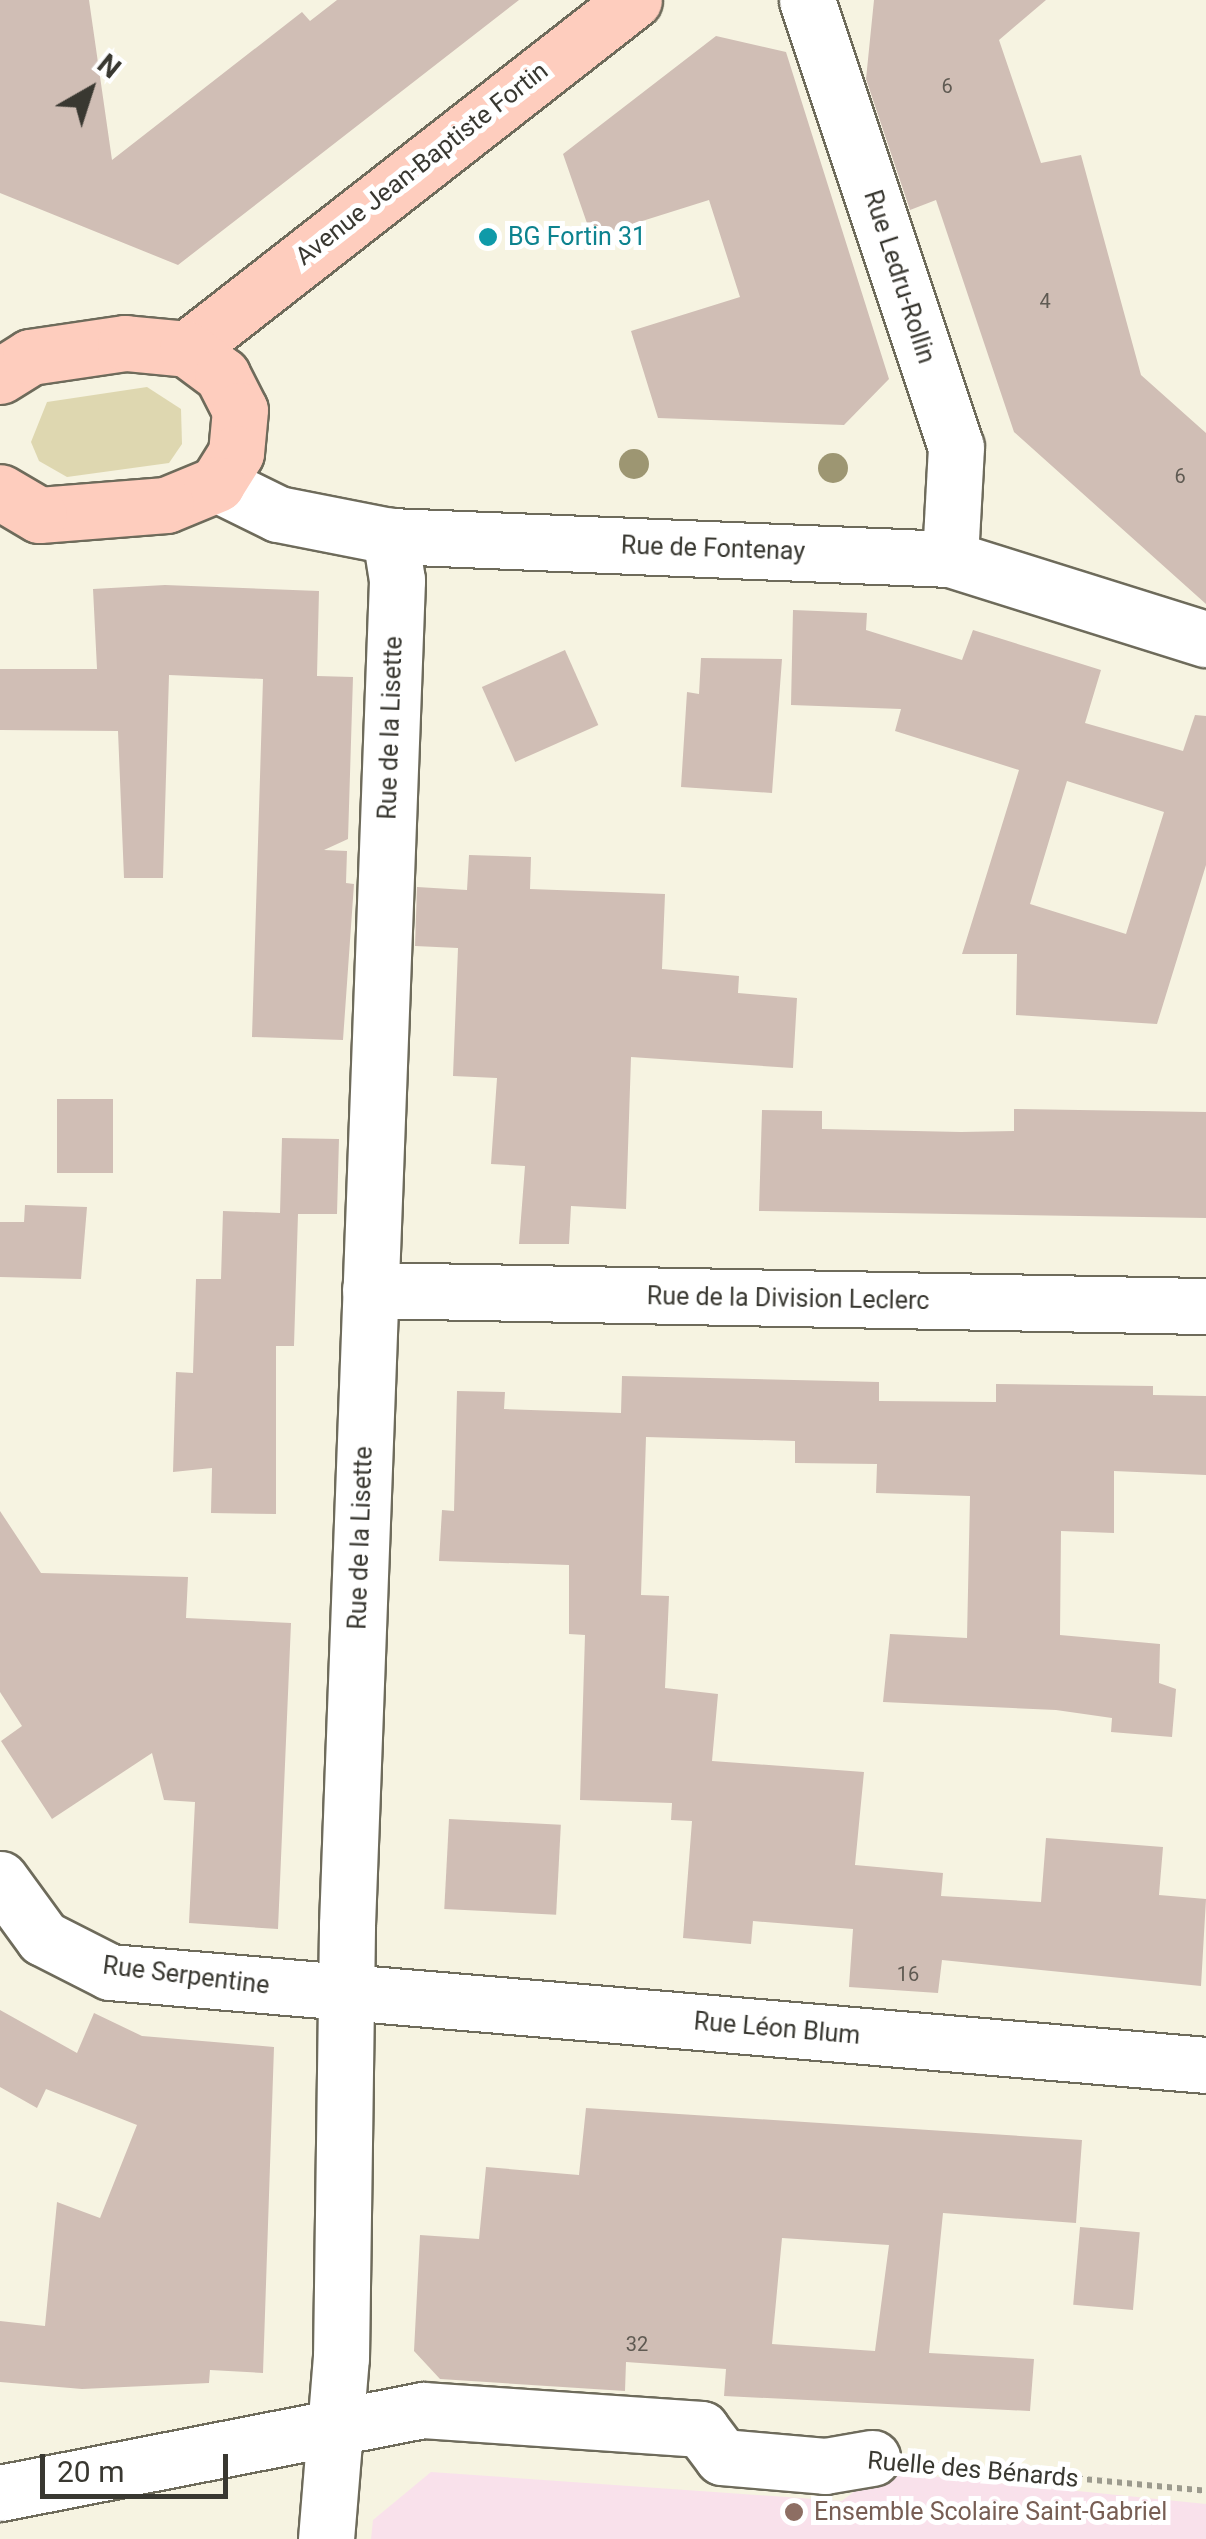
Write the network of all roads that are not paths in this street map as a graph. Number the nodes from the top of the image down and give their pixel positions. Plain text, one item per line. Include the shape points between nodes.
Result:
1 (634, 0) edge
2 (807, 0) edge
3 (199, 339) junction
4 (1, 371) edge
5 (216, 484) junction
6 (0, 492) edge
7 (390, 536) junction
8 (950, 559) junction
9 (1206, 639) edge
10 (370, 1290) junction
11 (1206, 1306) edge
12 (0, 1879) edge
13 (349, 1993) junction
14 (1206, 2065) edge
15 (336, 2426) junction
16 (872, 2458) road end
17 (0, 2493) edge
18 (326, 2539) edge

1 - 3 main road, Avenue Jean-Baptiste Fortin
2 - 8 street, Rue Ledru-Rollin via 956,446
3 - 4 main road via 30,357
3 - 5 main road via 240,410 236,453
5 - 6 main road via 166,505 72,514 39,515
5 - 7 street, Rue de Fontenay via 278,514
7 - 8 street, Rue de Fontenay
7 - 10 street, Rue de la Lisette via 398,580
8 - 9 street, Rue de Fontenay
10 - 11 street, Rue de la Division Leclerc
10 - 13 street, Rue de la Lisette
12 - 13 street, Rue Serpentine via 44,1938 110,1972
13 - 14 street, Rue Léon Blum
13 - 15 street, Rue de la Lisette
15 - 16 street, Ruelle des Bénards via 423,2410 701,2429 722,2457 825,2466
15 - 17 street, Ruelle des Bénards
15 - 18 street, Rue de la Lisette

